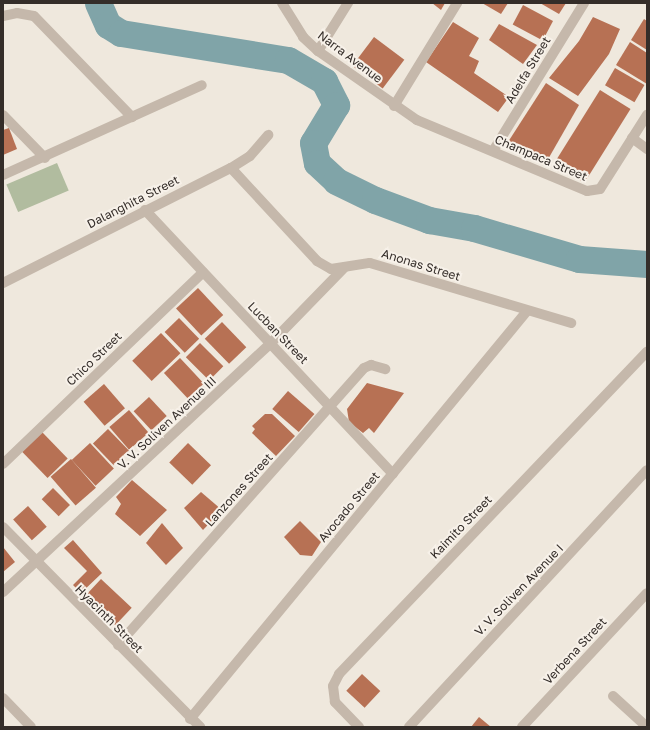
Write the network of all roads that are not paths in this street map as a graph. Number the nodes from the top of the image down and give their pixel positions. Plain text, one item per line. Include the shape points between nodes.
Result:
1 (282, 3) edge
2 (348, 3) edge
3 (457, 3) edge
4 (584, 3) edge
5 (3, 16) edge
6 (318, 51) junction
7 (202, 85) dead end
8 (394, 106) junction
9 (3, 115) edge
10 (647, 116) edge
11 (132, 118) junction
12 (268, 135) dead end
13 (632, 138) junction
14 (647, 149) edge
15 (493, 152) junction
16 (45, 158) junction
17 (231, 168) junction
18 (3, 175) edge
19 (145, 210) junction
20 (344, 268) junction
21 (202, 272) junction
22 (3, 283) edge
23 (527, 311) junction
24 (570, 323) dead end
25 (270, 344) junction
26 (647, 352) edge
27 (385, 369) dead end
28 (330, 406) junction
29 (3, 464) edge
30 (647, 470) edge
31 (393, 474) junction
32 (3, 527) edge
33 (36, 564) junction
34 (3, 592) edge
35 (647, 594) edge
36 (118, 645) junction
37 (613, 696) dead end
38 (3, 698) edge
39 (190, 719) junction
40 (31, 727) edge
41 (200, 727) edge
42 (359, 727) edge
43 (409, 727) edge
44 (522, 727) edge
45 (647, 727) edge

1 - 6 street, Narra Avenue via 303,37
2 - 6 street
3 - 8 street
4 - 15 street, Adelfa Street
5 - 11 street via 17,13 34,16
6 - 8 street, Narra Avenue
7 - 11 street
8 - 15 street, Champaca Street via 417,120
9 - 16 street
10 - 13 street, Champaca Street
11 - 16 street
12 - 17 street, Dalanghita Street via 262,145
13 - 14 street
13 - 15 street, Champaca Street via 600,189 587,191
16 - 18 street
17 - 19 street, Dalanghita Street
17 - 20 street, Anonas Street via 317,261 331,269
19 - 21 street, Lucban Street
19 - 22 street, Dalanghita Street
20 - 23 street, Anonas Street via 370,263
20 - 25 street, V. V. Soliven Avenue III
21 - 25 street, Lucban Street
21 - 29 street, Chico Street
23 - 24 street, Anonas Street
23 - 31 street, Avocado Street
25 - 28 street, Lucban Street
25 - 33 street, V. V. Soliven Avenue III
26 - 42 street, Kaimito Street via 339,674 333,686 335,702
27 - 28 street, Lanzones Street via 372,365 364,368
28 - 31 street, Lucban Street
28 - 36 street, Lanzones Street
30 - 43 street, V. V. Soliven Avenue I
31 - 39 street, Avocado Street
32 - 33 street, Hyacinth Street
33 - 34 street, V. V. Soliven Avenue III
33 - 36 street, Hyacinth Street
35 - 44 street, Verbena Street
36 - 39 street, Hyacinth Street
37 - 45 street
38 - 40 street
39 - 41 street, Hyacinth Street

